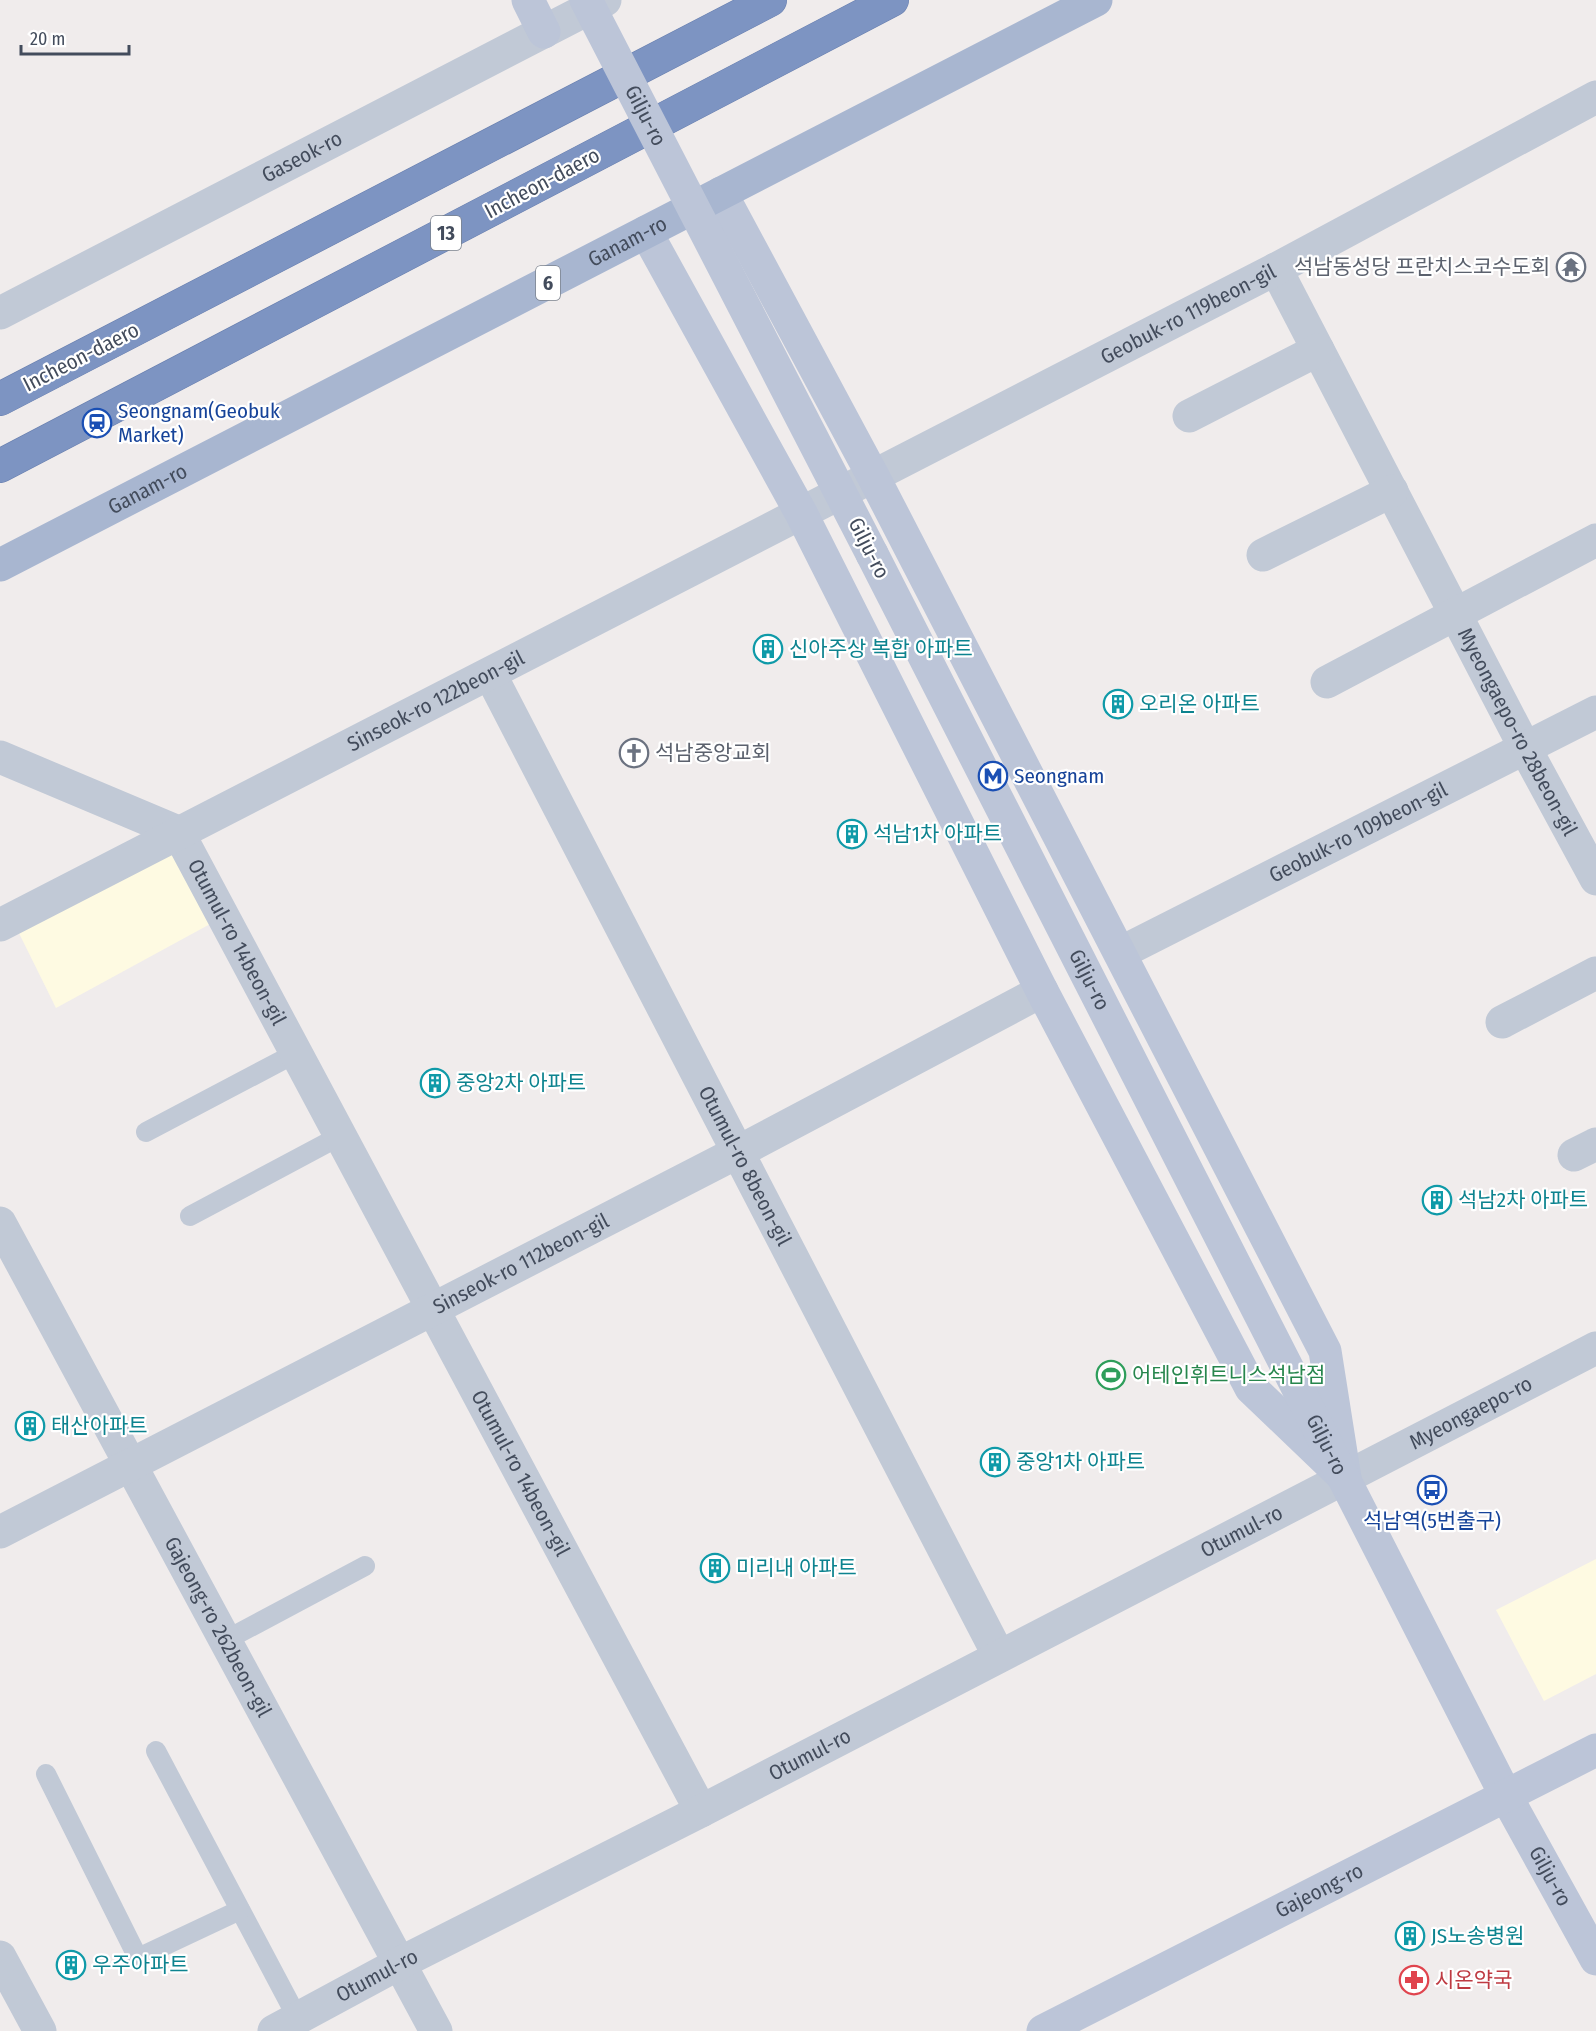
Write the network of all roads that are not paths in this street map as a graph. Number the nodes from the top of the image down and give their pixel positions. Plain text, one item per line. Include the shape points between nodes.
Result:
1 (528, 0) edge
2 (586, 0) edge
3 (605, 0) edge
4 (770, 0) edge
5 (892, 0) edge
6 (1096, 0) edge
7 (544, 32) junction
8 (1596, 97) edge
9 (721, 193) junction
10 (646, 232) junction
11 (1276, 269) junction
12 (0, 313) edge
13 (1318, 350) junction
14 (0, 399) edge
15 (1189, 416) dead end
16 (0, 466) edge
17 (873, 476) junction
18 (1392, 491) junction
19 (801, 513) junction
20 (1596, 540) edge
21 (1263, 555) dead end
22 (0, 565) edge
23 (1456, 615) junction
24 (490, 674) junction
25 (1327, 682) dead end
26 (1596, 712) edge
27 (1525, 748) junction
28 (0, 757) edge
29 (178, 832) junction
30 (1596, 879) edge
31 (0, 925) edge
32 (1120, 953) junction
33 (1596, 973) edge
34 (1042, 991) junction
35 (1502, 1022) dead end
36 (296, 1053) junction
37 (146, 1132) dead end
38 (340, 1136) junction
39 (738, 1152) junction
40 (190, 1216) dead end
41 (0, 1223) edge
42 (432, 1309) junction
43 (1596, 1348) edge
44 (131, 1463) junction
45 (1345, 1478) junction
46 (0, 1532) edge
47 (365, 1566) dead end
48 (226, 1640) junction
49 (999, 1656) junction
50 (1596, 1750) edge
51 (156, 1751) dead end
52 (46, 1774) dead end
53 (1506, 1796) junction
54 (701, 1811) junction
55 (240, 1910) junction
56 (0, 1957) edge
57 (1596, 1959) edge
58 (400, 1963) junction
59 (286, 2025) edge
60 (40, 2031) edge
61 (436, 2031) edge
62 (1043, 2031) edge

1 - 7 main road
2 - 45 main road, Gilju-ro, bridge
3 - 7 street, Gaseok-ro
4 - 14 highway, Incheon-daero
5 - 16 highway, Incheon-daero / 13
6 - 9 main road, Ganam-ro / 6
7 - 12 street, Gaseok-ro
8 - 11 street, Geobuk-ro 119beon-gil
9 - 10 main road, Ganam-ro / 6
9 - 17 main road
10 - 19 main road
10 - 22 main road, Ganam-ro / 6
11 - 13 street, Myeongaepo-ro 28beon-gil
11 - 17 street, Geobuk-ro 119beon-gil
13 - 15 street
13 - 18 street, Myeongaepo-ro 28beon-gil
17 - 19 street, Sinseok-ro 122beon-gil
17 - 32 main road
18 - 21 street
18 - 23 street, Myeongaepo-ro 28beon-gil
19 - 24 street, Sinseok-ro 122beon-gil
19 - 34 main road
20 - 23 street, Myeongaepo-ro 28beon-gil
23 - 25 street, Myeongaepo-ro 28beon-gil
23 - 27 street, Myeongaepo-ro 28beon-gil
24 - 29 street, Sinseok-ro 122beon-gil
24 - 39 street, Otumul-ro 8beon-gil
26 - 27 street, Geobuk-ro 109beon-gil
27 - 30 street, Myeongaepo-ro 28beon-gil
27 - 32 street, Geobuk-ro 109beon-gil
28 - 29 street
29 - 31 street, Sinseok-ro 122beon-gil
29 - 36 street, Otumul-ro 14beon-gil
32 - 45 main road via 1324,1351
33 - 35 street
34 - 39 street, Sinseok-ro 112beon-gil
34 - 45 main road via 1251,1388
36 - 37 lane
36 - 38 street, Otumul-ro 14beon-gil
38 - 40 lane
38 - 42 street, Otumul-ro 14beon-gil
39 - 42 street, Sinseok-ro 112beon-gil
39 - 49 street, Otumul-ro 8beon-gil
41 - 44 street, Gajeong-ro 262beon-gil
42 - 44 street, Sinseok-ro 112beon-gil
42 - 54 street, Otumul-ro 14beon-gil
43 - 45 street, Myeongaepo-ro
44 - 46 street, Sinseok-ro 112beon-gil
44 - 48 street, Gajeong-ro 262beon-gil
45 - 49 street, Otumul-ro
45 - 53 main road, Gilju-ro
47 - 48 lane
48 - 58 street, Gajeong-ro 262beon-gil
49 - 54 street, Otumul-ro
50 - 53 main road, Gajeong-ro
51 - 55 lane
52 - 55 lane via 138,1958
53 - 57 main road, Gilju-ro
53 - 62 main road, Gajeong-ro
54 - 58 street, Otumul-ro
55 - 59 lane
56 - 60 street
58 - 59 street, Otumul-ro
58 - 61 street, Gajeong-ro 262beon-gil

